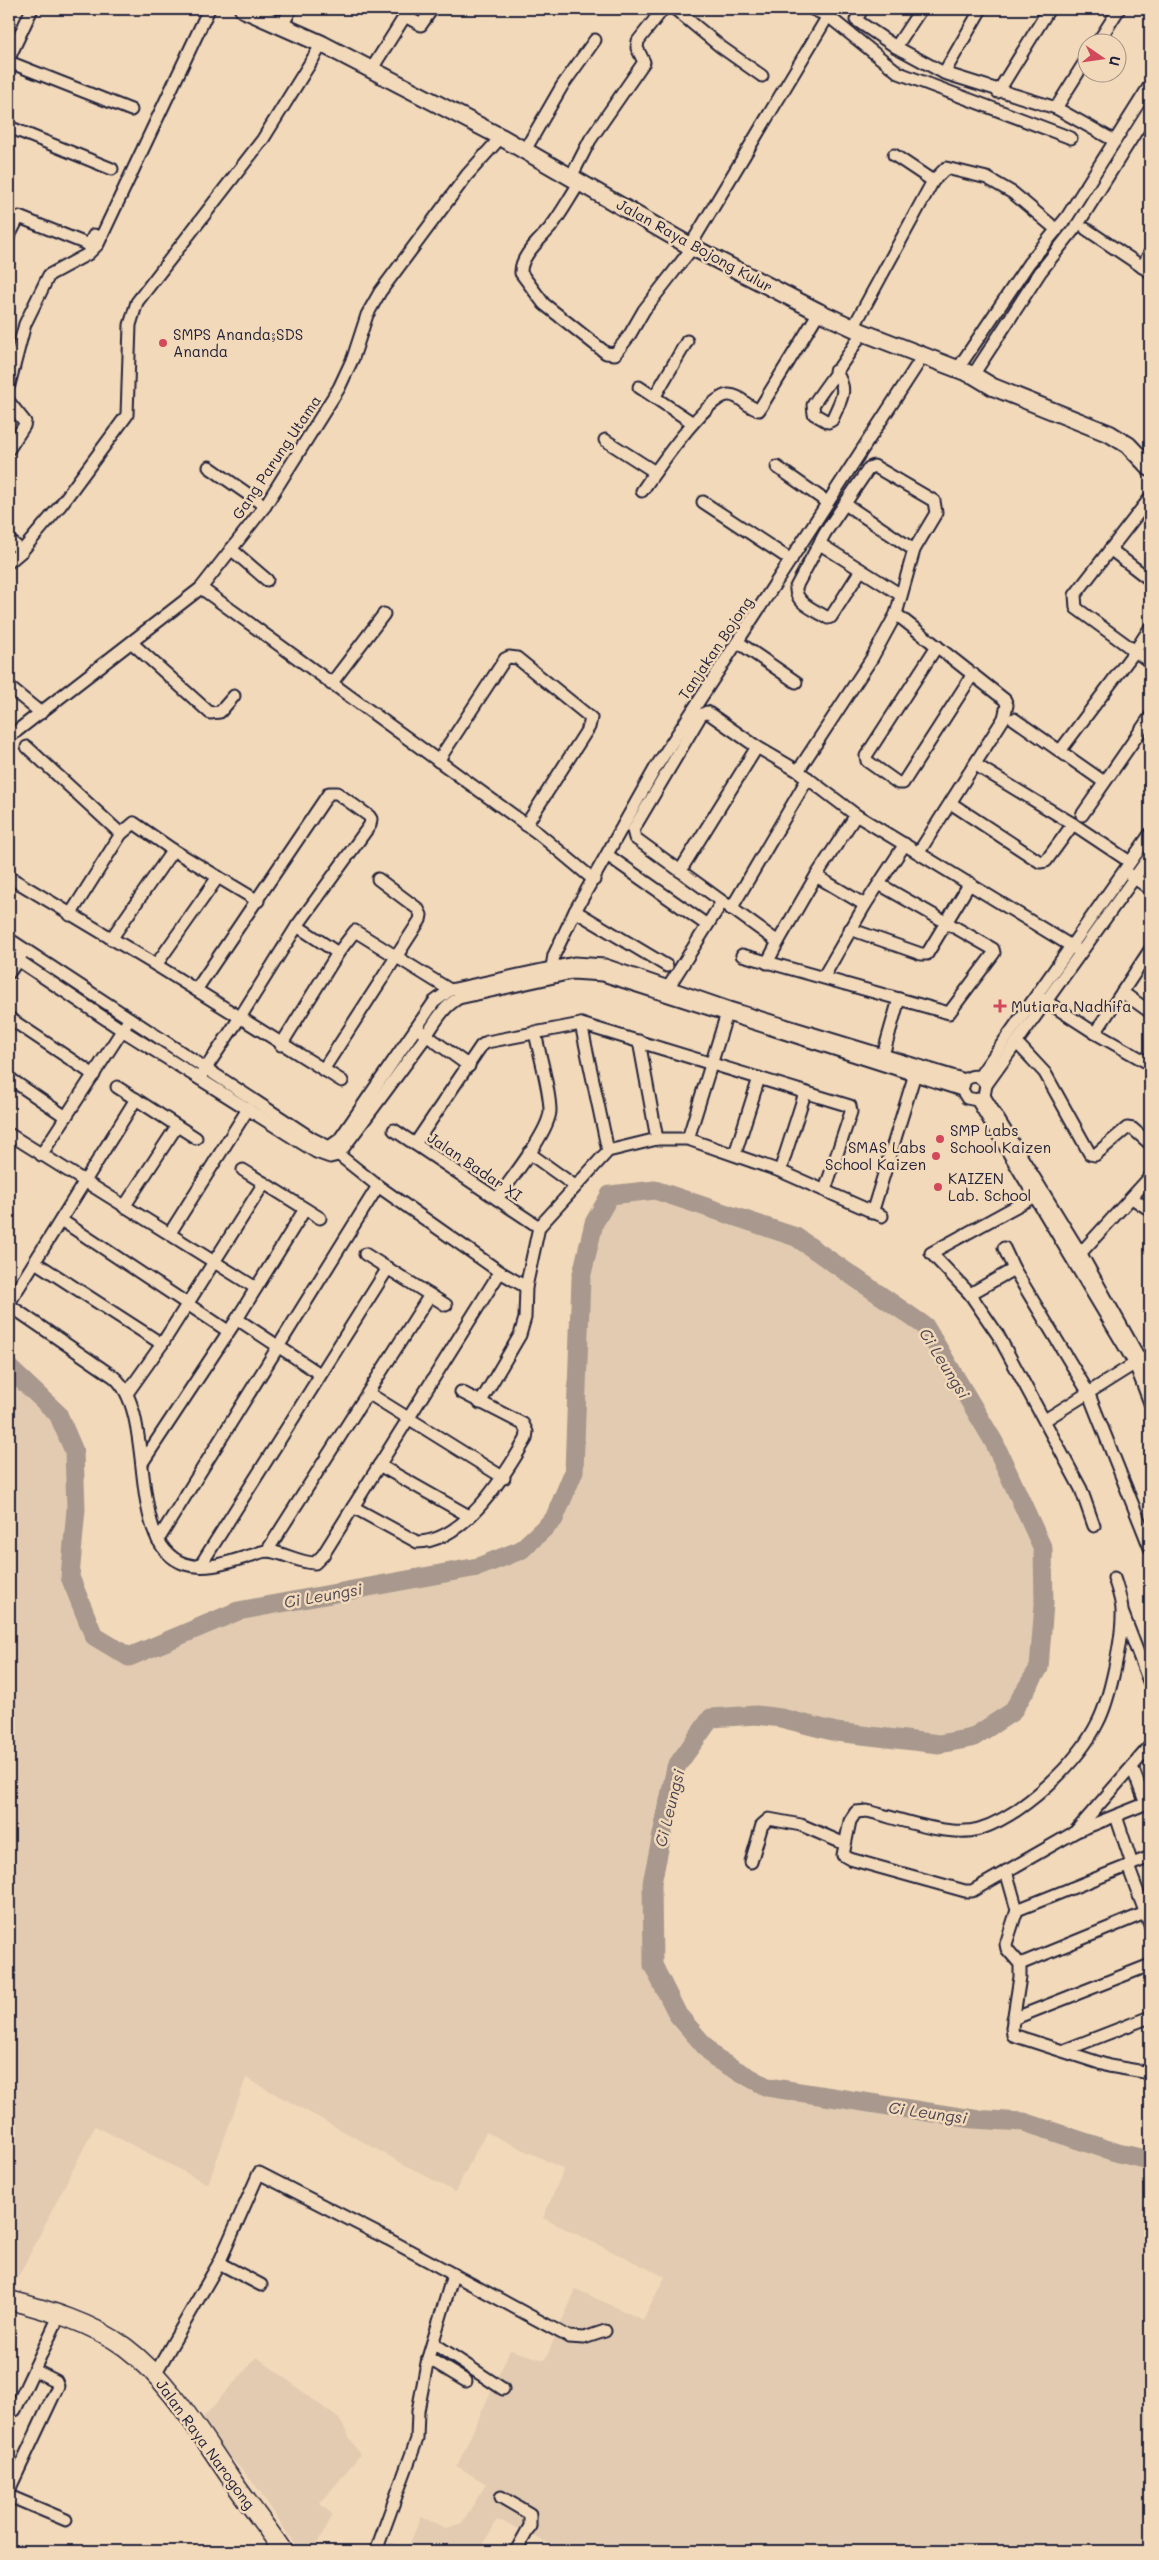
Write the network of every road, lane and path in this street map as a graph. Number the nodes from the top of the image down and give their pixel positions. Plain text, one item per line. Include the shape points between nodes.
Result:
1 (32, 9) edge
2 (208, 9) edge
3 (243, 9) edge
4 (291, 9) edge
5 (432, 9) edge
6 (663, 9) edge
7 (674, 9) edge
8 (812, 9) edge
9 (862, 9) edge
10 (921, 9) edge
11 (981, 9) edge
12 (1049, 9) edge
13 (1119, 9) edge
14 (828, 16) junction
15 (282, 26) junction
16 (1104, 32) edge
17 (595, 40) dead end
18 (322, 44) junction
19 (896, 47) junction
20 (9, 60) edge
21 (371, 70) junction
22 (944, 72) junction
23 (762, 76) dead end
24 (1076, 76) edge
25 (1150, 85) edge
26 (998, 92) junction
27 (1056, 108) junction
28 (1150, 109) edge
29 (131, 110) dead end
30 (9, 127) edge
31 (501, 137) junction
32 (1072, 138) dead end
33 (1115, 141) junction
34 (525, 150) junction
35 (894, 155) dead end
36 (112, 169) dead end
37 (576, 179) junction
38 (933, 181) junction
39 (106, 208) dead end
40 (1067, 217) junction
41 (1082, 226) junction
42 (1057, 230) junction
43 (9, 236) edge
44 (692, 246) junction
45 (1150, 253) edge
46 (1146, 269) edge
47 (819, 312) junction
48 (857, 330) junction
49 (686, 341) dead end
50 (923, 356) junction
51 (957, 370) junction
52 (835, 372) dead end
53 (973, 376) junction
54 (9, 385) edge
55 (639, 387) dead end
56 (656, 396) junction
57 (9, 402) edge
58 (693, 423) junction
59 (605, 440) dead end
60 (9, 449) edge
61 (209, 467) dead end
62 (778, 467) dead end
63 (1150, 468) edge
64 (655, 472) junction
65 (642, 491) dead end
66 (1150, 498) edge
67 (703, 502) dead end
68 (827, 502) junction
69 (844, 504) junction
70 (265, 506) junction
71 (9, 540) edge
72 (820, 544) junction
73 (1110, 549) junction
74 (231, 550) junction
75 (914, 550) junction
76 (22, 551) junction
77 (791, 560) junction
78 (9, 562) edge
79 (861, 570) junction
80 (267, 580) dead end
81 (1150, 580) edge
82 (201, 588) junction
83 (901, 595) junction
84 (384, 614) dead end
85 (896, 614) junction
86 (1150, 628) edge
87 (738, 642) junction
88 (132, 643) junction
89 (937, 646) junction
90 (1136, 651) junction
91 (1150, 662) edge
92 (973, 674) junction
93 (796, 682) dead end
94 (331, 684) junction
95 (9, 688) edge
96 (234, 696) dead end
97 (41, 713) junction
98 (1150, 717) edge
99 (1014, 719) dead end
100 (9, 737) edge
101 (27, 747) dead end
102 (757, 747) junction
103 (1060, 751) junction
104 (438, 761) junction
105 (976, 765) junction
106 (798, 771) junction
107 (808, 778) junction
108 (1104, 782) junction
109 (952, 804) junction
110 (856, 814) junction
111 (1082, 816) dead end
112 (1073, 824) junction
113 (526, 825) junction
114 (121, 834) junction
115 (1150, 834) edge
116 (905, 844) junction
117 (173, 850) junction
118 (920, 852) junction
119 (1150, 856) edge
120 (610, 857) dead end
121 (1127, 866) junction
122 (680, 871) junction
123 (816, 876) junction
124 (9, 877) edge
125 (218, 877) junction
126 (1135, 878) junction
127 (378, 879) dead end
128 (594, 880) junction
129 (970, 883) junction
130 (879, 884) junction
131 (1150, 889) edge
132 (258, 901) junction
133 (865, 905) junction
134 (727, 906) junction
135 (576, 911) junction
136 (70, 915) junction
137 (946, 922) junction
138 (707, 925) junction
139 (297, 926) junction
140 (850, 929) junction
141 (111, 938) junction
142 (9, 939) edge
143 (778, 942) junction
144 (25, 949) junction
145 (1077, 949) junction
146 (1150, 950) edge
147 (338, 953) junction
148 (742, 955) dead end
149 (398, 956) junction
150 (13, 957) edge
151 (767, 963) junction
152 (156, 964) junction
153 (667, 966) dead end
154 (553, 972) junction
155 (9, 973) edge
156 (824, 976) junction
157 (196, 990) junction
158 (450, 990) junction
159 (666, 991) junction
160 (1122, 992) junction
161 (899, 999) junction
162 (1042, 999) junction
163 (728, 1012) junction
164 (1150, 1012) edge
165 (9, 1018) edge
166 (239, 1019) junction
167 (129, 1020) junction
168 (581, 1024) junction
169 (416, 1028) junction
170 (122, 1030) junction
171 (535, 1032) junction
172 (1095, 1033) junction
173 (427, 1036) junction
174 (639, 1041) junction
175 (1017, 1043) junction
176 (282, 1045) junction
177 (882, 1059) junction
178 (712, 1062) junction
179 (1150, 1064) edge
180 (469, 1066) junction
181 (323, 1070) junction
182 (202, 1073) junction
183 (94, 1074) junction
184 (915, 1074) junction
185 (9, 1078) edge
186 (758, 1078) junction
187 (342, 1081) dead end
188 (963, 1085) junction
189 (117, 1086) dead end
190 (981, 1089) junction
191 (805, 1093) junction
192 (136, 1099) junction
193 (248, 1109) junction
194 (66, 1117) junction
195 (177, 1126) junction
196 (394, 1130) dead end
197 (9, 1134) edge
198 (196, 1138) dead end
199 (657, 1139) junction
200 (688, 1139) junction
201 (415, 1144) junction
202 (1150, 1144) edge
203 (608, 1150) junction
204 (334, 1151) junction
205 (529, 1153) junction
206 (735, 1154) junction
207 (41, 1155) junction
208 (243, 1170) dead end
209 (780, 1171) junction
210 (1150, 1177) edge
211 (84, 1183) junction
212 (264, 1183) junction
213 (378, 1186) junction
214 (575, 1186) junction
215 (825, 1190) junction
216 (1035, 1196) junction
217 (1132, 1198) junction
218 (497, 1199) junction
219 (124, 1207) junction
220 (305, 1209) junction
221 (1150, 1210) edge
222 (320, 1218) dead end
223 (61, 1220) junction
224 (539, 1227) junction
225 (170, 1234) junction
226 (1004, 1248) dead end
227 (365, 1254) dead end
228 (1077, 1257) junction
229 (214, 1261) junction
230 (35, 1262) junction
231 (388, 1268) junction
232 (1014, 1269) junction
233 (500, 1272) junction
234 (526, 1287) junction
235 (256, 1288) junction
236 (970, 1294) junction
237 (430, 1295) junction
238 (9, 1304) edge
239 (187, 1304) junction
240 (446, 1305) dead end
241 (237, 1319) junction
242 (228, 1331) junction
243 (162, 1344) junction
244 (278, 1346) junction
245 (1142, 1359) edge
246 (320, 1374) junction
247 (1150, 1377) edge
248 (128, 1392) junction
249 (461, 1392) dead end
250 (1088, 1392) junction
251 (368, 1393) junction
252 (480, 1403) junction
253 (1150, 1403) edge
254 (410, 1417) junction
255 (1045, 1420) junction
256 (142, 1463) junction
257 (379, 1465) junction
258 (504, 1478) junction
259 (353, 1507) junction
260 (469, 1516) junction
261 (1094, 1526) dead end
262 (158, 1540) junction
263 (1150, 1548) edge
264 (267, 1551) junction
265 (200, 1566) junction
266 (1114, 1578) dead end
267 (1122, 1611) junction
268 (1150, 1684) edge
269 (1150, 1746) edge
270 (1132, 1767) junction
271 (1148, 1803) edge
272 (1116, 1816) junction
273 (1075, 1832) junction
274 (844, 1844) junction
275 (1150, 1857) edge
276 (750, 1862) dead end
277 (1130, 1865) junction
278 (1006, 1871) junction
279 (1017, 1910) junction
280 (1147, 1912) edge
281 (1150, 1925) edge
282 (1020, 1964) junction
283 (1150, 1965) edge
284 (1150, 2017) edge
285 (1013, 2019) junction
286 (1065, 2050) junction
287 (1148, 2072) edge
288 (219, 2263) junction
289 (453, 2275) junction
290 (261, 2285) dead end
291 (9, 2300) edge
292 (58, 2316) junction
293 (605, 2331) dead end
294 (433, 2343) junction
295 (428, 2358) junction
296 (34, 2370) junction
297 (155, 2374) junction
298 (466, 2381) dead end
299 (503, 2389) dead end
300 (16, 2410) dead end
301 (9, 2490) edge
302 (9, 2496) edge
303 (501, 2497) dead end
304 (66, 2520) dead end
305 (283, 2551) edge
306 (377, 2551) edge
307 (516, 2551) edge

1 - 20 street
2 - 54 street via 98,244 88,254 49,275 25,324
3 - 15 main road, Jalan Raya Bojong Kulur
4 - 15 street
5 - 21 street via 421,25 405,16
6 - 37 street via 638,41 637,48 644,62 590,140
7 - 23 street
8 - 14 street
9 - 19 street via 856,20
10 - 19 street
11 - 22 street
12 - 26 street
13 - 16 street
14 - 32 street via 899,73
14 - 44 street
15 - 18 main road, Jalan Raya Bojong Kulur
17 - 34 street via 562,86
18 - 21 main road, Jalan Raya Bojong Kulur
18 - 76 street via 263,139 137,302 130,324 127,415 60,506
19 - 22 street
20 - 29 street
21 - 31 main road, Jalan Raya Bojong Kulur
22 - 26 street
24 - 27 street
25 - 33 street
26 - 27 street
27 - 33 street
28 - 41 street
30 - 36 street
31 - 34 main road, Jalan Raya Bojong Kulur
31 - 70 street, Gang Parung Utama via 468,175 380,292 367,315 339,388
33 - 40 street
34 - 37 main road, Jalan Raya Bojong Kulur
35 - 38 street
37 - 44 main road, Jalan Raya Bojong Kulur
37 - 44 street via 550,228 520,266 521,273 544,304 606,353 615,354
38 - 42 street via 946,168 987,178 1013,193
38 - 48 street
39 - 43 street via 89,245 19,217
40 - 41 street
40 - 42 street
41 - 46 street
41 - 53 street via 1041,271
42 - 51 street via 1029,263
44 - 47 main road, Jalan Raya Bojong Kulur
45 - 46 street
47 - 48 main road, Jalan Raya Bojong Kulur
47 - 58 street via 759,410 727,395 718,399
48 - 50 main road, Jalan Raya Bojong Kulur
48 - 52 street
49 - 56 street
50 - 51 main road, Jalan Raya Bojong Kulur
50 - 68 street, Tanjakan Bojong
51 - 53 main road, Jalan Raya Bojong Kulur
53 - 63 main road, Jalan Raya Bojong Kulur via 1110,434 1128,445
55 - 56 street
56 - 58 street
57 - 60 street via 24,422
58 - 64 street
59 - 64 street
61 - 70 street
62 - 68 street
64 - 65 street
66 - 73 street
67 - 77 street
68 - 77 street, Tanjakan Bojong
69 - 72 street
69 - 75 street
69 - 75 street via 868,468 874,466 934,502 934,519
70 - 74 street, Gang Parung Utama
71 - 76 street
72 - 79 street
72 - 79 street via 796,588 799,600 831,617
73 - 81 street
73 - 90 street via 1075,595 1075,605
74 - 80 street
74 - 82 street, Gang Parung Utama
75 - 83 street
76 - 78 street
77 - 87 street, Tanjakan Bojong
79 - 83 street
82 - 88 street, Gang Parung Utama
82 - 94 street
83 - 85 street
84 - 94 street
85 - 89 street
85 - 106 street via 872,658
86 - 90 street
87 - 93 street
87 - 128 street, Tanjakan Bojong via 656,767
88 - 96 street via 210,713 220,712
88 - 97 street, Gang Parung Utama
89 - 92 street
89 - 92 street via 866,756 867,761 898,783 903,783
90 - 91 street
90 - 103 street
92 - 105 street via 1004,700 1007,710
94 - 104 street
95 - 97 street
97 - 100 street, Gang Parung Utama
98 - 108 street
99 - 103 street
101 - 114 street
102 - 106 street
102 - 122 street
102 - 122 street via 714,715 707,712 701,715 633,830 635,838
103 - 108 street
104 - 113 street
104 - 113 street via 505,659 517,658 591,718 589,727
105 - 109 street
105 - 112 street
106 - 107 street
107 - 110 street
107 - 134 street
108 - 111 street
109 - 112 street via 1040,862 1046,861
109 - 118 street
110 - 116 street
110 - 123 street
112 - 121 street
113 - 128 street
114 - 117 street via 134,823
114 - 136 street
115 - 121 street
116 - 118 street
116 - 130 street
117 - 125 street
117 - 141 street
118 - 129 street
119 - 126 street
120 - 138 street
121 - 126 street
121 - 145 street
122 - 134 street
123 - 133 street
123 - 143 street
124 - 136 street
125 - 132 street
125 - 152 street
126 - 131 street
126 - 145 street
127 - 149 street via 418,909 421,915
128 - 135 street, Tanjakan Bojong
129 - 137 street
129 - 145 street
130 - 133 street
130 - 137 street
132 - 139 street via 327,796 337,793 369,816 371,822
132 - 157 street
133 - 140 street
134 - 138 street
134 - 143 street
135 - 153 street
135 - 154 street, Tanjakan Bojong via 554,955
136 - 141 street
137 - 140 street via 930,951 924,954
137 - 161 street via 993,949 994,953 949,1013
138 - 159 street
139 - 147 street
139 - 166 street
140 - 156 street
141 - 152 street
142 - 144 street
143 - 151 street
144 - 150 street
144 - 167 street
145 - 162 street
146 - 160 street
147 - 149 street via 357,931
147 - 176 street
148 - 151 street
149 - 158 street
149 - 181 street
150 - 155 street
150 - 170 street
151 - 156 street
152 - 157 street
154 - 158 street
154 - 159 street via 604,975
154 - 173 street via 459,998 442,1011
156 - 161 street
157 - 166 street
158 - 169 street via 434,1002
159 - 163 street
160 - 164 street
160 - 172 street
161 - 177 street
162 - 172 street
162 - 175 street
162 - 190 street
163 - 177 street
163 - 178 street
165 - 183 street
166 - 176 street
166 - 182 street
167 - 170 street
167 - 182 street
168 - 171 street
168 - 174 street
168 - 203 street
169 - 173 street
169 - 204 street
170 - 182 street
170 - 183 street
171 - 180 street via 487,1042
171 - 205 street via 550,1110 546,1125
172 - 179 street
173 - 180 street
173 - 204 street
174 - 178 street
174 - 199 street
175 - 190 street
175 - 202 street via 1045,1073 1090,1154 1095,1155 1127,1128
176 - 181 street
177 - 184 street
177 - 188 street
178 - 186 street
178 - 200 street
180 - 201 street
181 - 187 street
182 - 193 street
182 - 204 street
183 - 194 street
184 - 188 street
184 - 215 street via 877,1214
185 - 194 street
186 - 191 street
186 - 206 street
188 - 190 street via 974,1076
188 - 190 street via 967,1098
189 - 192 street
190 - 216 street
190 - 228 street
191 - 209 street
191 - 215 street via 852,1109
192 - 195 street
192 - 211 street
193 - 204 street via 323,1156
193 - 225 street
194 - 207 street
195 - 198 street
195 - 219 street
196 - 201 street, Jalan Badar XI
197 - 207 street
199 - 200 street
199 - 203 street
200 - 206 street
201 - 218 street, Jalan Badar XI
203 - 214 street
204 - 213 street
205 - 214 street
205 - 218 street
206 - 209 street
207 - 211 street
208 - 212 street
209 - 215 street
210 - 217 street
211 - 219 street
211 - 223 street
212 - 220 street
212 - 229 street
213 - 233 street
213 - 244 street
214 - 224 street
216 - 228 street
216 - 236 street via 932,1253
217 - 221 street
217 - 228 street
218 - 224 street, Jalan Badar XI
219 - 225 street
220 - 222 street
220 - 235 street
223 - 230 street
223 - 239 street
224 - 234 street
225 - 229 street
226 - 232 street
227 - 231 street
228 - 245 street
229 - 235 street
229 - 239 street
230 - 238 street
230 - 243 street
231 - 237 street
231 - 246 street
232 - 236 street
232 - 250 street
233 - 234 street
233 - 254 street
234 - 252 street via 525,1318 520,1335
235 - 241 street
236 - 255 street via 998,1335
237 - 240 street
237 - 251 street
238 - 248 street via 114,1377
239 - 242 street
239 - 243 street
241 - 242 street
241 - 244 street
242 - 256 street
243 - 248 street
244 - 246 street
244 - 262 street
245 - 247 street
245 - 250 street
245 - 253 street
246 - 265 street
248 - 256 street
249 - 252 street
250 - 255 street
250 - 263 street
251 - 254 street
251 - 264 street
252 - 258 street via 526,1427 526,1439
254 - 257 street
254 - 258 street
255 - 261 street via 1081,1489
256 - 262 street via 149,1514
257 - 259 street
257 - 260 street
258 - 260 street
259 - 260 street via 417,1542 450,1532
259 - 264 street via 315,1563
262 - 265 street via 172,1558
264 - 265 street via 217,1565
266 - 267 street
267 - 268 street
267 - 274 street via 1110,1686 1097,1724 1051,1783 1032,1800 979,1828 964,1831 862,1810 854,1814
269 - 270 street
270 - 271 street
270 - 273 street
271 - 272 street
272 - 273 street
272 - 277 street
273 - 278 street
274 - 276 street via 801,1825 769,1819 762,1825
274 - 278 street via 843,1855 850,1859 965,1891 972,1891
275 - 277 street
277 - 279 street
277 - 280 street
278 - 279 street
279 - 282 street via 1006,1944
280 - 281 street
280 - 282 street
282 - 285 street
283 - 285 street
284 - 286 street
285 - 286 street via 1012,2031 1018,2038
286 - 287 street via 1109,2066
288 - 289 street via 258,2173
288 - 290 street
288 - 297 street
289 - 293 street via 569,2337 584,2338
289 - 294 street
291 - 292 main road, Jalan Raya Narogong
292 - 296 street
292 - 297 main road, Jalan Raya Narogong via 105,2335 125,2347
294 - 295 street
294 - 299 street
295 - 298 street
295 - 306 street via 418,2411 417,2439
296 - 300 street
296 - 301 street via 56,2381 58,2386
297 - 305 main road, Jalan Raya Narogong
302 - 304 street
303 - 307 street via 530,2514 530,2526

